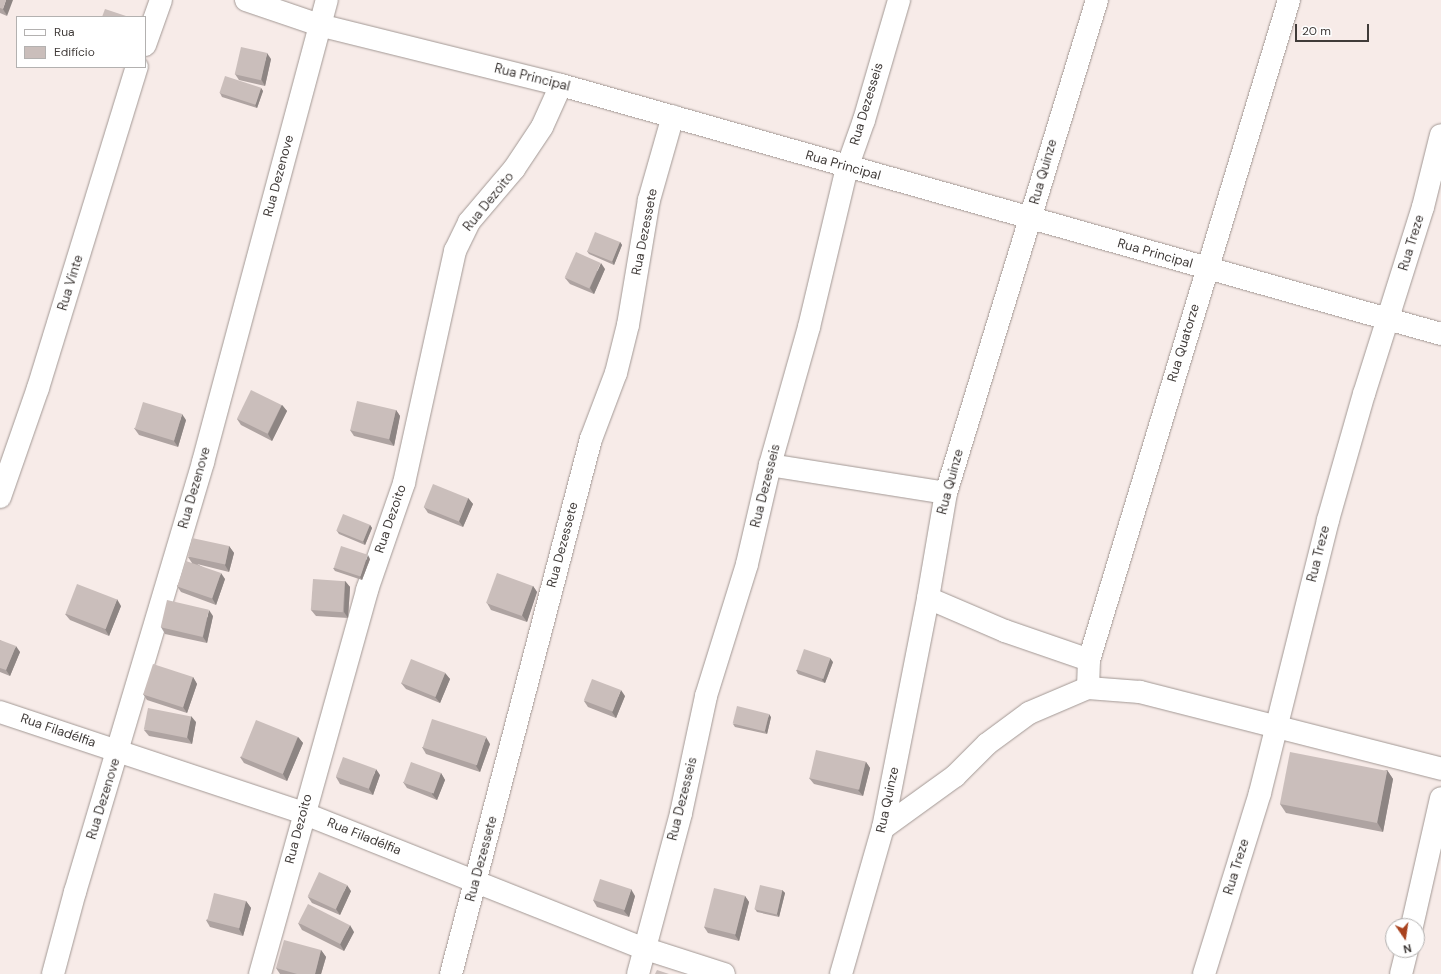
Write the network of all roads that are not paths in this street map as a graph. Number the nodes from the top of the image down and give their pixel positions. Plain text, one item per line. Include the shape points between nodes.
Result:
1 (161, 0) edge
2 (246, 0) edge
3 (327, 0) edge
4 (899, 0) edge
5 (1097, 0) edge
6 (1290, 0) edge
7 (319, 25) junction
8 (146, 42) edge
9 (137, 68) edge
10 (561, 85) junction
11 (672, 116) junction
12 (1441, 135) edge
13 (847, 168) junction
14 (1030, 219) junction
15 (1206, 268) junction
16 (1389, 320) junction
17 (1441, 334) edge
18 (770, 465) junction
19 (946, 493) junction
20 (0, 497) edge
21 (928, 598) junction
22 (1089, 660) junction
23 (1088, 688) junction
24 (0, 712) edge
25 (1276, 726) junction
26 (118, 752) junction
27 (1441, 769) edge
28 (1441, 798) edge
29 (303, 812) junction
30 (883, 828) junction
31 (477, 881) junction
32 (1414, 918) edge
33 (643, 948) junction
34 (1405, 958) edge
35 (53, 974) edge
36 (260, 974) edge
37 (451, 974) edge
38 (638, 974) edge
39 (724, 974) edge
40 (841, 974) edge
41 (1204, 974) edge
42 (1401, 974) edge

1 - 8 street
2 - 7 street, Rua Principal
3 - 7 street, Rua Dezenove
4 - 13 street, Rua Dezesseis via 864,120
5 - 14 street, Rua Quinze
6 - 15 street, Rua Quatorze
7 - 10 street, Rua Principal
7 - 26 street, Rua Dezenove via 203,462
9 - 20 street, Rua Vinte via 38,388
10 - 11 street, Rua Principal
10 - 29 street, Rua Dezoito via 542,127 514,170 469,222 455,251 404,483 367,590
11 - 13 street, Rua Principal
11 - 31 street, Rua Dezessete via 649,200 628,325 618,367 591,439
12 - 16 street, Rua Treze
13 - 14 street, Rua Principal
13 - 18 street, Rua Dezesseis via 809,327
14 - 15 street, Rua Principal
14 - 19 street, Rua Quinze
15 - 16 street, Rua Principal
15 - 22 street, Rua Quatorze
16 - 17 street, Rua Principal
16 - 25 street, Rua Treze via 1364,394 1328,520
18 - 19 street
18 - 33 street, Rua Dezesseis via 747,564 706,696 681,813
19 - 21 street, Rua Quinze
21 - 22 street via 1004,631
21 - 30 street, Rua Quinze
22 - 23 street, Rua Quatorze
23 - 25 street via 1140,692
23 - 30 street via 1029,713 987,744 955,776
24 - 26 street, Rua Filadélfia
25 - 27 street
25 - 41 street, Rua Treze via 1260,793
26 - 29 street, Rua Filadélfia
26 - 35 street, Rua Dezenove
28 - 32 street
29 - 31 street, Rua Filadélfia
29 - 36 street, Rua Dezoito
30 - 40 street, Rua Quinze
31 - 33 street, Rua Filadélfia
31 - 37 street, Rua Dezessete
33 - 38 street, Rua Dezesseis
33 - 39 street, Rua Filadélfia
34 - 42 street

